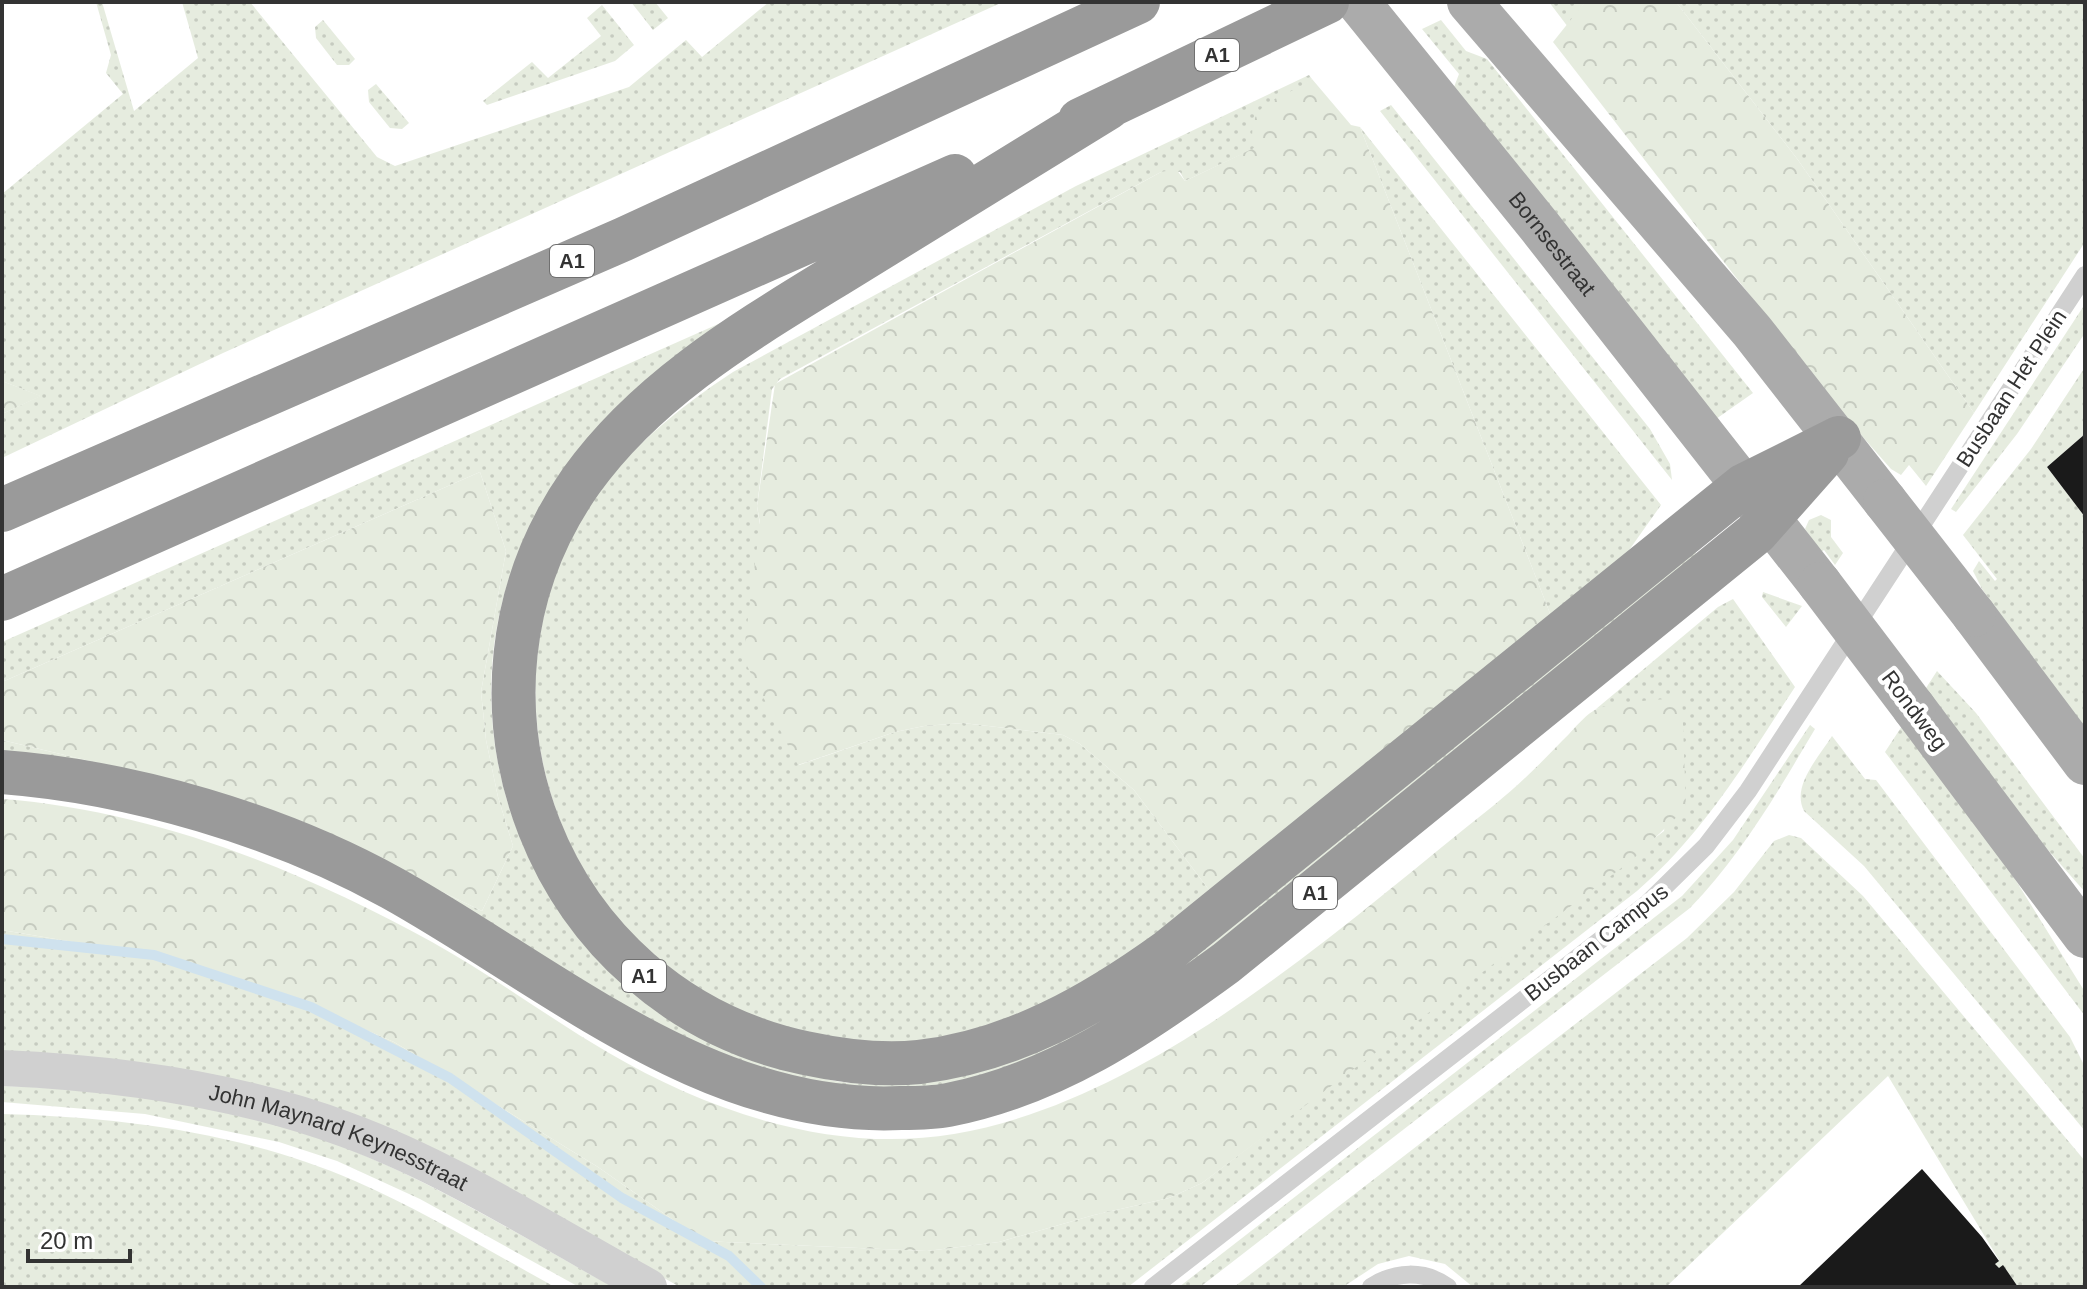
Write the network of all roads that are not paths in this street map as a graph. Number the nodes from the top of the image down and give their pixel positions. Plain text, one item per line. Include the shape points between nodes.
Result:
1 (1138, 2) edge
2 (1327, 2) edge
3 (1358, 2) edge
4 (1482, 18) edge
5 (1108, 108) junction
6 (2085, 275) edge
7 (1839, 438) junction
8 (1743, 486) junction
9 (1937, 501) joint
10 (2, 510) edge
11 (1771, 520) junction
12 (2, 599) edge
13 (2085, 763) edge
14 (2, 772) edge
15 (2085, 936) edge
16 (2, 1068) edge
17 (649, 1287) edge
18 (1153, 1287) edge
19 (1371, 1287) edge
20 (1448, 1287) edge

1 - 10 highway, A1 via 624,239
2 - 5 highway, A1
3 - 8 main road, Bornsestraat
4 - 7 main road
5 - 8 highway, A1 via 754,326 671,385 582,481 549,535 525,598 514,657 514,718 523,781 548,851 575,901 655,987 716,1024 766,1045 849,1063 919,1062 999,1045 1062,1019 1168,951
5 - 12 highway, A1
6 - 9 lane, Busbaan Het Plein
7 - 8 highway
7 - 11 highway
7 - 13 main road, bridge
8 - 11 main road, Rondweg
9 - 18 lane, Busbaan Campus via 1739,803 1678,876
11 - 14 highway, A1 via 1303,902 1138,1027 1095,1053 1007,1091 945,1106 859,1110 812,1104 720,1075 630,1032 390,887 303,848 168,800
11 - 15 main road, Rondweg, bridge
16 - 17 street, John Maynard Keynesstraat via 194,1088 337,1126 420,1162
19 - 20 lane via 1418,1274

